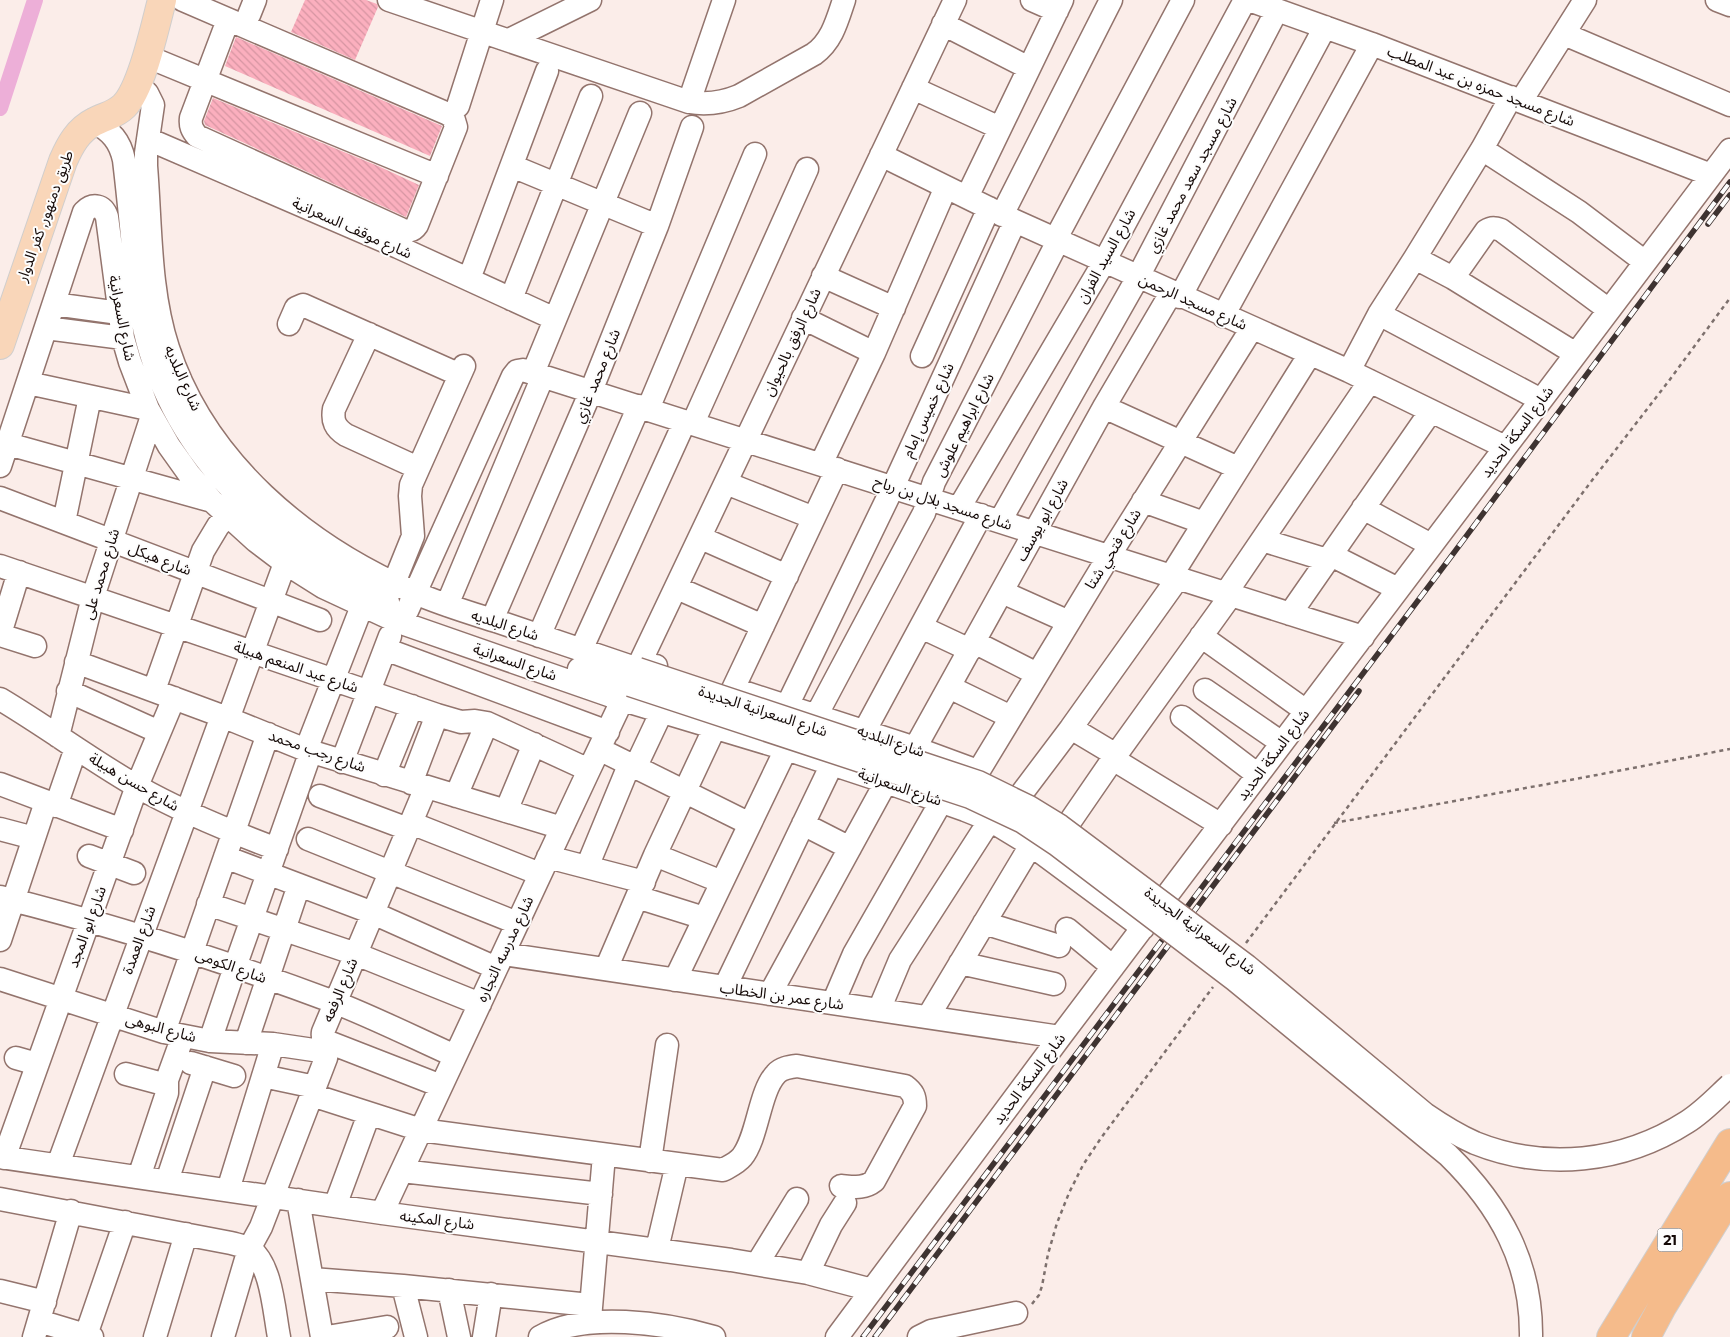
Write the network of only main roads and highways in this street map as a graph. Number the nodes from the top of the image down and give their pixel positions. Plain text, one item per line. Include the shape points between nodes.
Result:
1 (162, 0) edge
2 (0, 344) edge
3 (1730, 1143) edge
4 (1727, 1206) edge
5 (1611, 1337) edge
6 (1646, 1337) edge

1 - 2 main road, طريق دمنهور, كفر الدوار via 132,96 115,113 80,132 66,153
3 - 5 highway, 21
4 - 6 highway, 21

